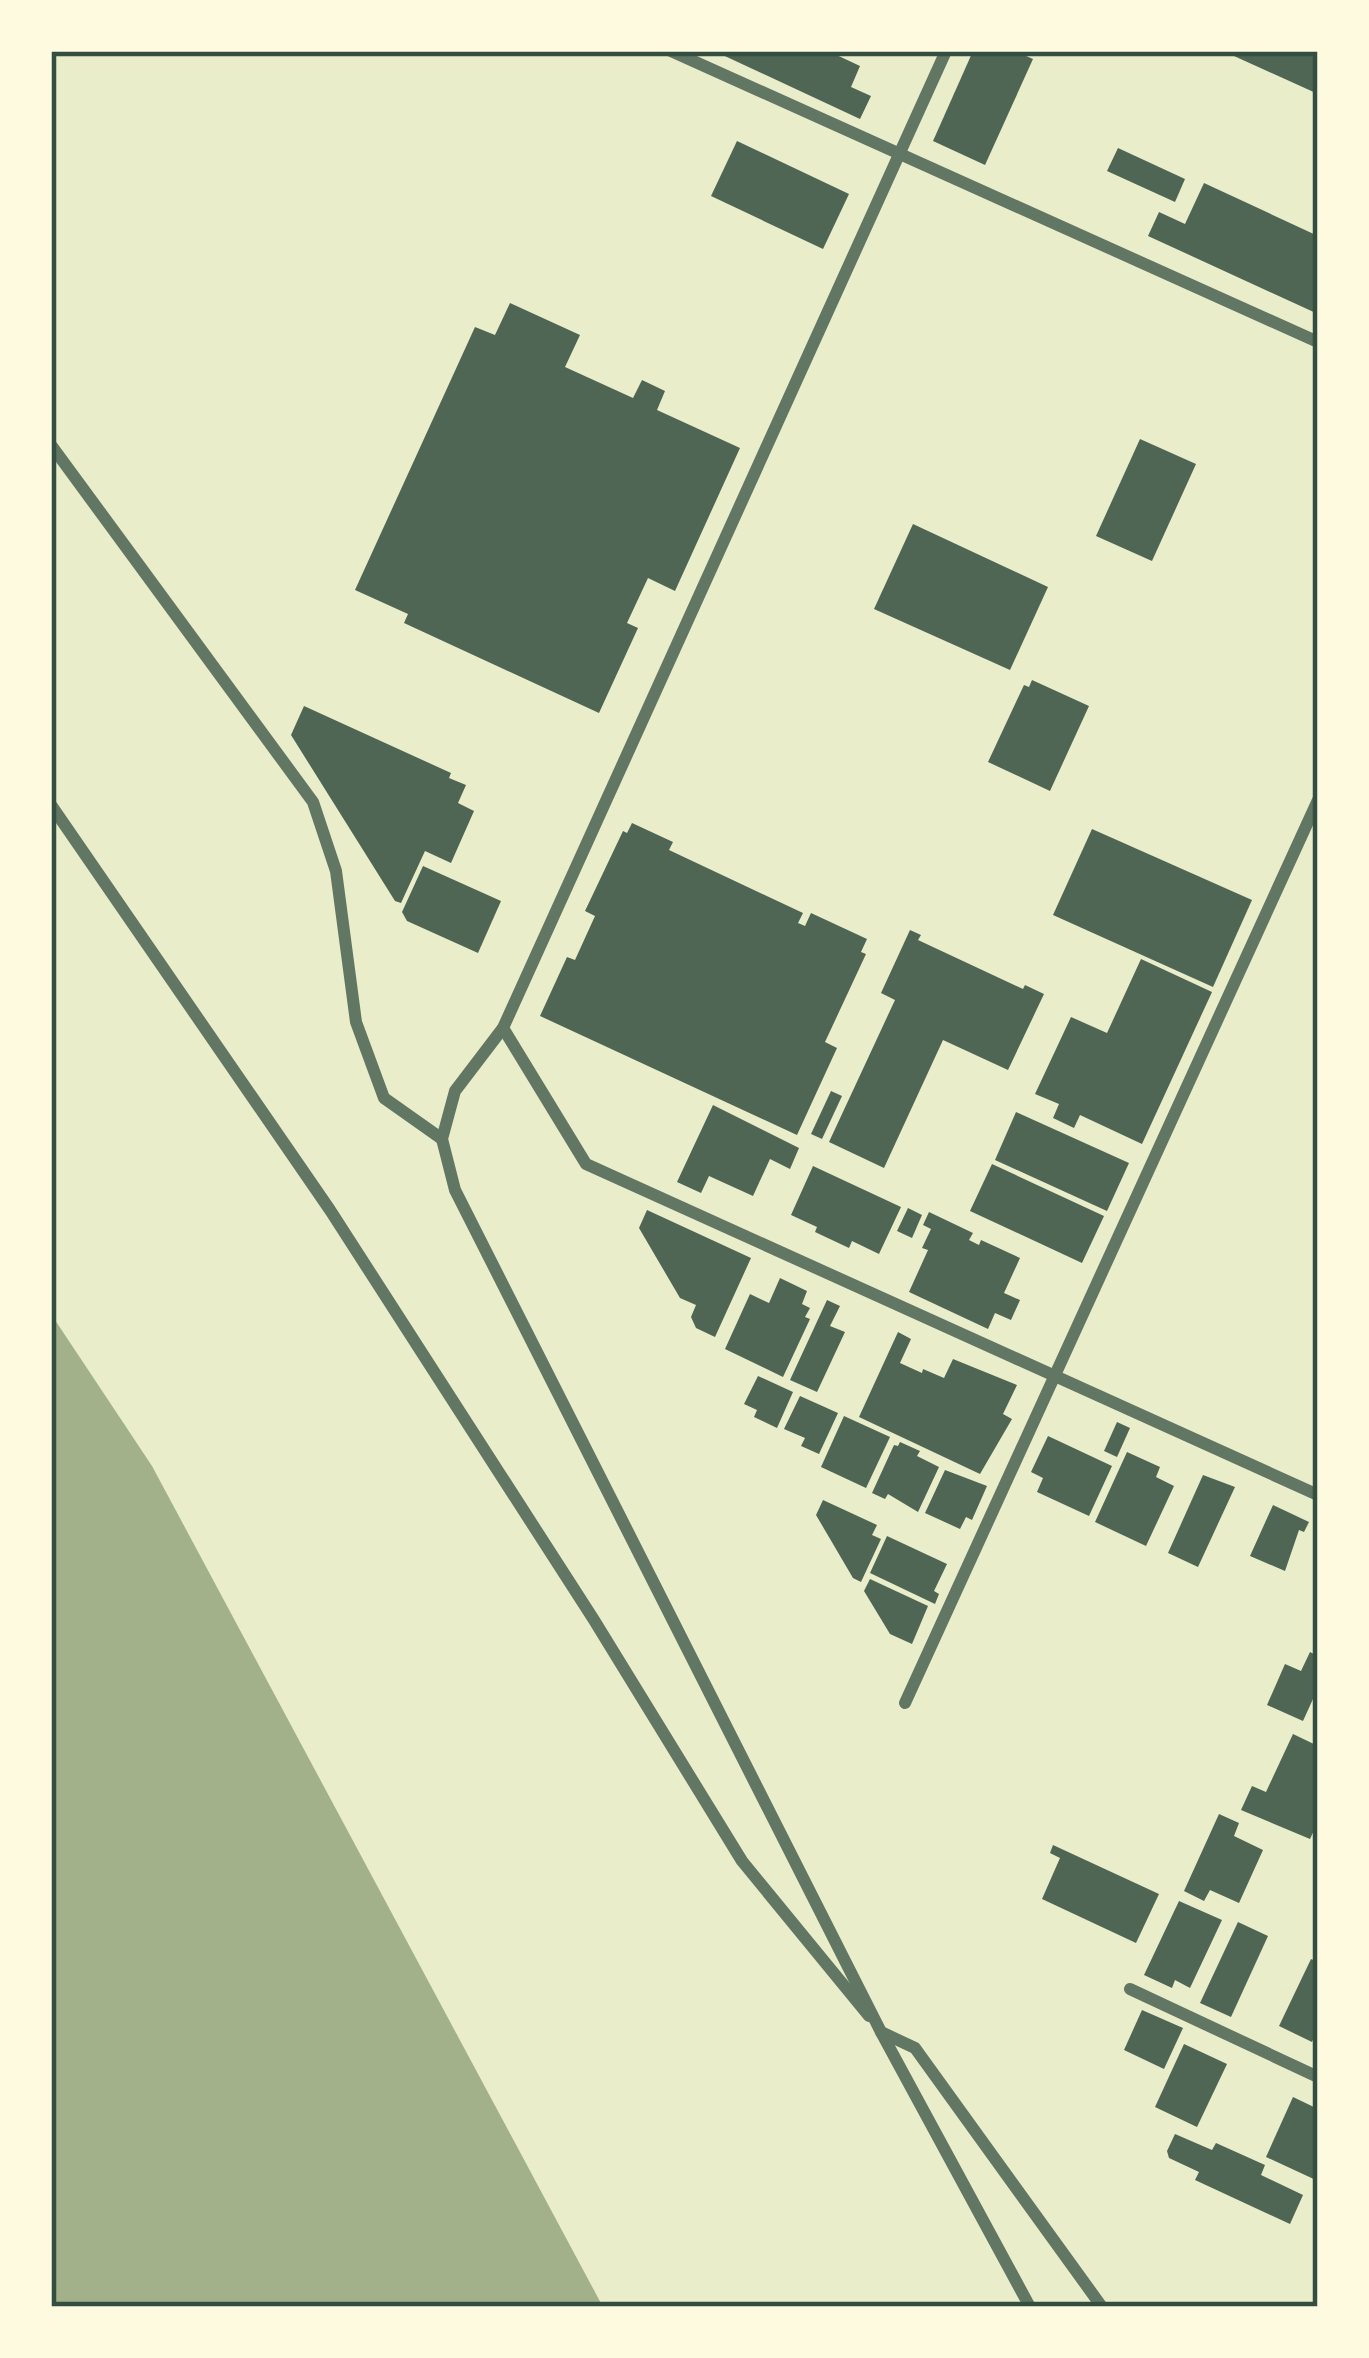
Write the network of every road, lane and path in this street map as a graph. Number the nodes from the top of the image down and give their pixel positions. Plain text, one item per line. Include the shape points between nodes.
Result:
1 (671, 51) edge
2 (946, 51) edge
3 (899, 155) junction
4 (1318, 342) edge
5 (51, 445) edge
6 (1318, 800) edge
7 (51, 805) edge
8 (503, 1028) junction
9 (442, 1139) junction
10 (1057, 1375) junction
11 (1318, 1495) edge
12 (905, 1703) dead end
13 (1130, 1989) dead end
14 (883, 2034) junction
15 (1318, 2077) edge
16 (1030, 2307) edge
17 (1102, 2307) edge

1 - 3 street
2 - 3 street
3 - 4 street
3 - 8 street
5 - 9 street via 313,802 336,871 356,1022 384,1098
6 - 10 street
7 - 14 street via 330,1210 742,1861
8 - 9 street via 455,1091
8 - 10 street via 586,1164
9 - 14 street via 454,1190
10 - 11 street
10 - 12 street
13 - 15 street
14 - 16 street
14 - 17 street via 915,2048

